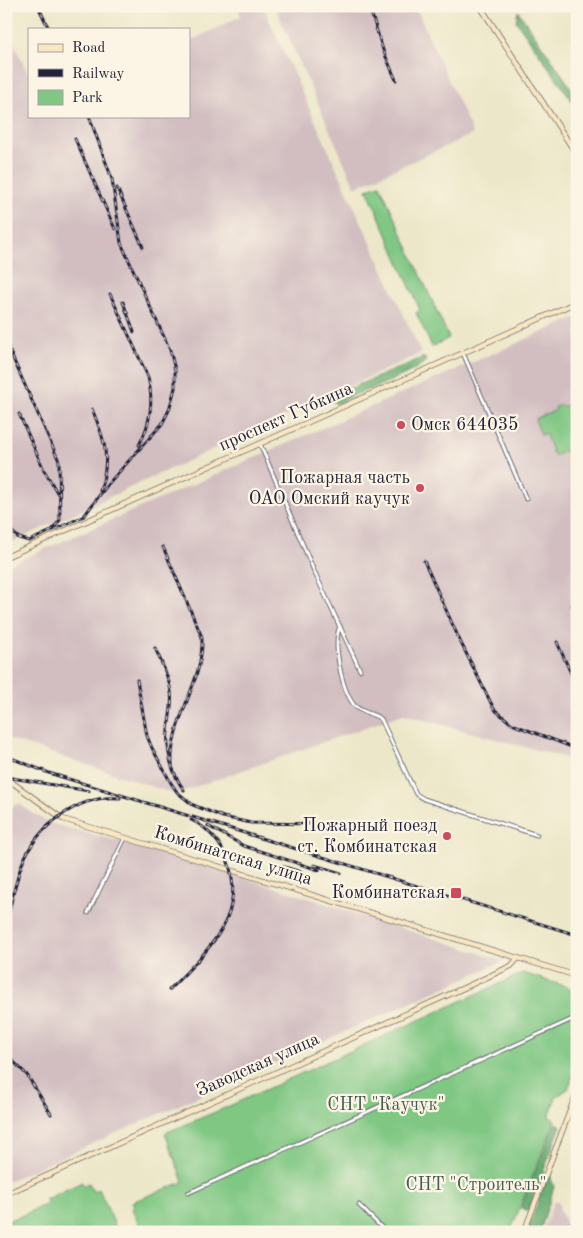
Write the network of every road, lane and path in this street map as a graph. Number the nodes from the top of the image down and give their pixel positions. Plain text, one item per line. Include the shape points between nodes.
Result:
1 (480, 6) edge
2 (577, 155) edge
3 (577, 302) edge
4 (462, 352) junction
5 (260, 444) junction
6 (526, 499) dead end
7 (6, 556) edge
8 (340, 626) junction
9 (360, 670) dead end
10 (7, 779) edge
11 (537, 835) dead end
12 (125, 837) junction
13 (88, 913) dead end
14 (518, 958) junction
15 (577, 976) edge
16 (577, 1017) edge
17 (577, 1092) edge
18 (188, 1193) dead end
19 (6, 1194) edge
20 (359, 1205) dead end
21 (386, 1232) edge
22 (524, 1232) edge

1 - 2 main road
3 - 4 main road, проспект Губкина
4 - 5 main road, проспект Губкина
4 - 6 street
5 - 7 main road, проспект Губкина
5 - 8 street
8 - 9 street
8 - 11 street via 339,667 346,689 354,705 381,719 416,794
10 - 12 main road, Комбинатская улица via 63,819
12 - 13 street
12 - 14 main road, Комбинатская улица
14 - 15 main road, Комбинатская улица
14 - 19 main road, Заводская улица via 511,966 468,986
16 - 18 street
17 - 22 main road
20 - 21 street

